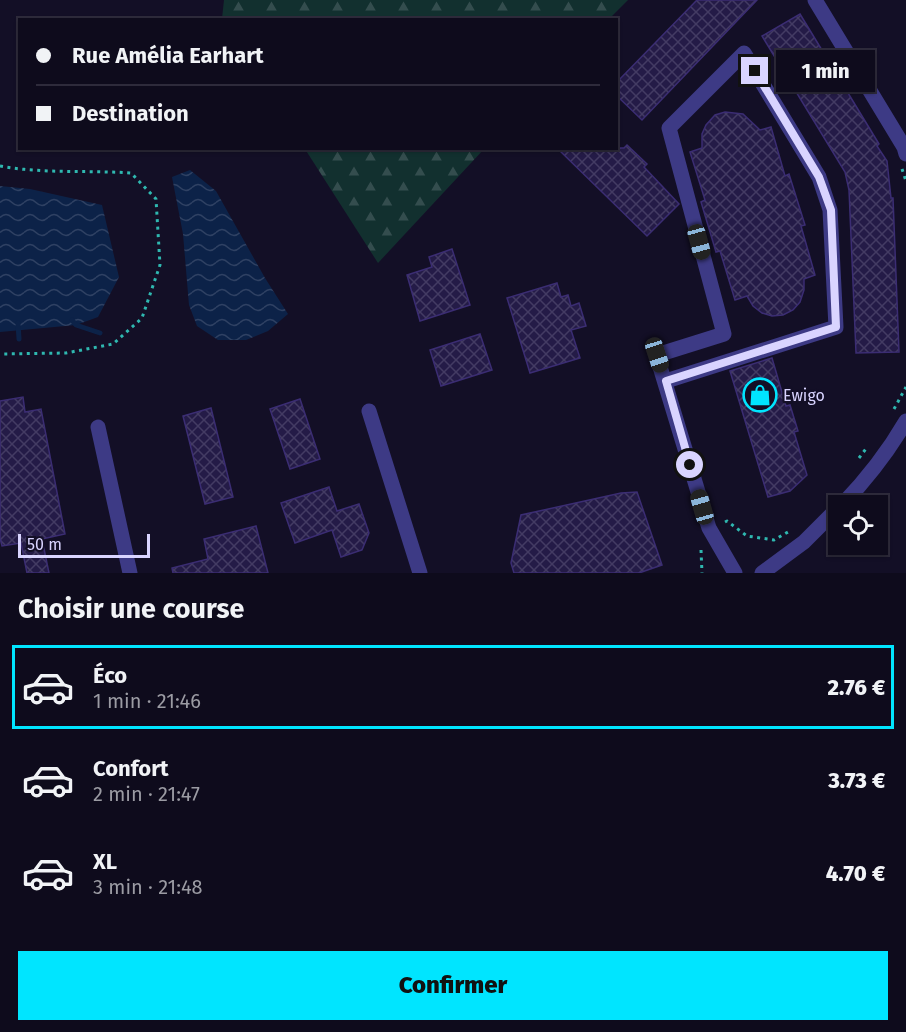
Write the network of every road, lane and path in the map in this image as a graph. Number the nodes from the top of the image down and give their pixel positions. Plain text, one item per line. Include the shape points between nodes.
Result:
1 (815, 0) edge
2 (905, 150) edge
3 (0, 166) edge
4 (0, 354) edge
5 (666, 381) junction
6 (906, 387) edge
7 (369, 411) dead end
8 (891, 416) dead end
9 (906, 421) edge
10 (98, 427) dead end
11 (870, 443) dead end
12 (856, 462) dead end
13 (852, 495) edge
14 (828, 519) edge
15 (708, 528) junction
16 (789, 531) dead end
17 (130, 573) edge
18 (420, 573) edge
19 (702, 573) edge
20 (735, 573) edge
21 (762, 573) edge

1 - 2 street
3 - 4 path via 28,171 131,173 156,199 159,265 142,318 113,345 66,353
5 - 5 street via 656,351 724,334 669,129 744,53 819,177 831,210 836,327
5 - 15 street
6 - 8 path
7 - 18 street
9 - 13 street
10 - 17 street
11 - 12 path
14 - 21 street
15 - 16 path via 727,521 747,536 774,540
15 - 19 path via 696,532
15 - 20 street

